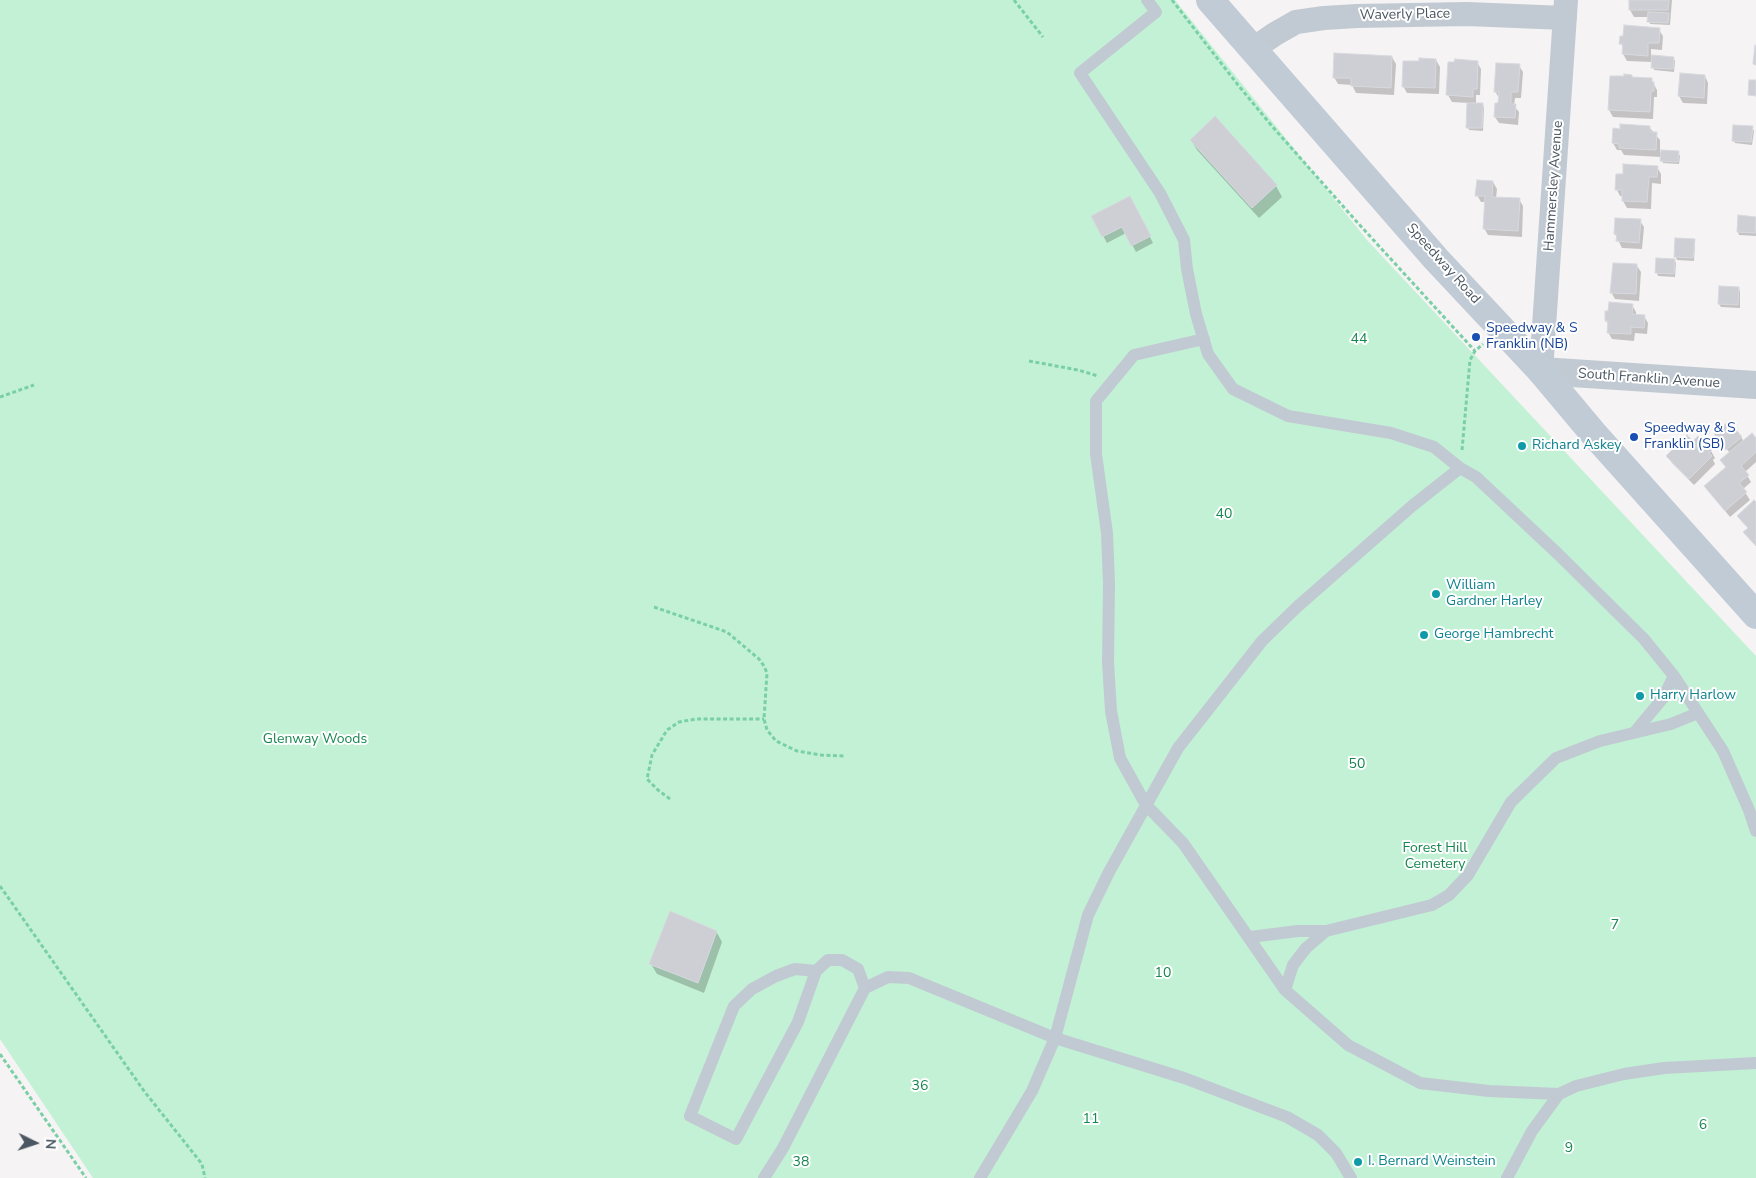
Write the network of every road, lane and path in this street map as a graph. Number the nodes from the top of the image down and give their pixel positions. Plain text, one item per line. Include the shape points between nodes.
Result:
1 (1014, 0) edge
2 (1147, 0) edge
3 (1172, 0) edge
4 (1210, 0) edge
5 (1565, 9) edge
6 (1043, 36) dead end
7 (1253, 49) junction
8 (1204, 339) junction
9 (1485, 342) dead end
10 (1475, 351) junction
11 (1029, 361) dead end
12 (1541, 372) junction
13 (1112, 381) junction
14 (34, 385) dead end
15 (1756, 385) edge
16 (0, 397) edge
17 (1460, 468) junction
18 (654, 607) dead end
19 (1756, 615) edge
20 (1674, 676) junction
21 (1698, 712) junction
22 (764, 719) junction
23 (1634, 733) junction
24 (844, 756) dead end
25 (670, 799) dead end
26 (1146, 805) junction
27 (1756, 831) edge
28 (0, 886) edge
29 (1326, 931) junction
30 (1250, 937) junction
31 (816, 971) junction
32 (865, 988) junction
33 (1285, 990) junction
34 (1055, 1038) junction
35 (0, 1054) edge
36 (1756, 1063) edge
37 (1559, 1094) junction
38 (86, 1178) edge
39 (205, 1178) edge
40 (764, 1178) edge
41 (980, 1178) edge
42 (1351, 1178) edge
43 (1507, 1178) edge

1 - 6 path
2 - 8 lane via 1156,12 1080,73 1160,193 1184,240 1194,305
3 - 10 path via 1271,125
4 - 7 main road, Speedway Road
5 - 7 street, Waverly Place via 1324,18 1296,22
5 - 12 street, Hammersley Avenue
7 - 12 main road, Speedway Road via 1436,259
8 - 13 lane via 1134,355
8 - 17 lane via 1208,354 1233,389 1288,416 1391,432 1434,447
9 - 10 path
10 - 17 path via 1470,360
11 - 13 path via 1078,370
12 - 15 street, South Franklin Avenue
12 - 19 main road, Speedway Road
13 - 26 lane via 1096,401 1096,445 1107,533 1111,711 1120,758
14 - 16 path
17 - 20 lane via 1476,477 1557,553 1644,640
17 - 26 lane via 1412,506 1262,641 1178,748
18 - 22 path via 727,632 759,659 766,673
20 - 21 lane
20 - 23 lane via 1664,698
21 - 23 lane via 1671,724
21 - 27 lane via 1722,751
22 - 24 path via 767,730 776,741 788,748
22 - 25 path via 696,719 679,722 667,730 652,755 647,779
23 - 29 lane via 1600,741 1556,758 1511,802 1468,875 1449,895 1432,905
26 - 30 lane via 1183,843
26 - 34 lane via 1088,915
28 - 39 path via 144,1091 202,1164
29 - 30 lane via 1298,930
29 - 33 lane via 1306,948 1294,965
30 - 33 lane
31 - 31 lane via 798,1022 736,1139 690,1116 734,1006 752,989 776,976 795,969
31 - 32 lane via 828,960 842,960 858,969
32 - 34 lane via 888,977 909,978
32 - 40 lane via 783,1148
33 - 37 lane via 1348,1045 1420,1083 1489,1091
34 - 41 lane via 1032,1091
34 - 42 lane via 1184,1078 1286,1117 1318,1135 1336,1153
35 - 38 path
36 - 37 lane via 1664,1068 1624,1074 1576,1086
37 - 43 lane via 1532,1131

